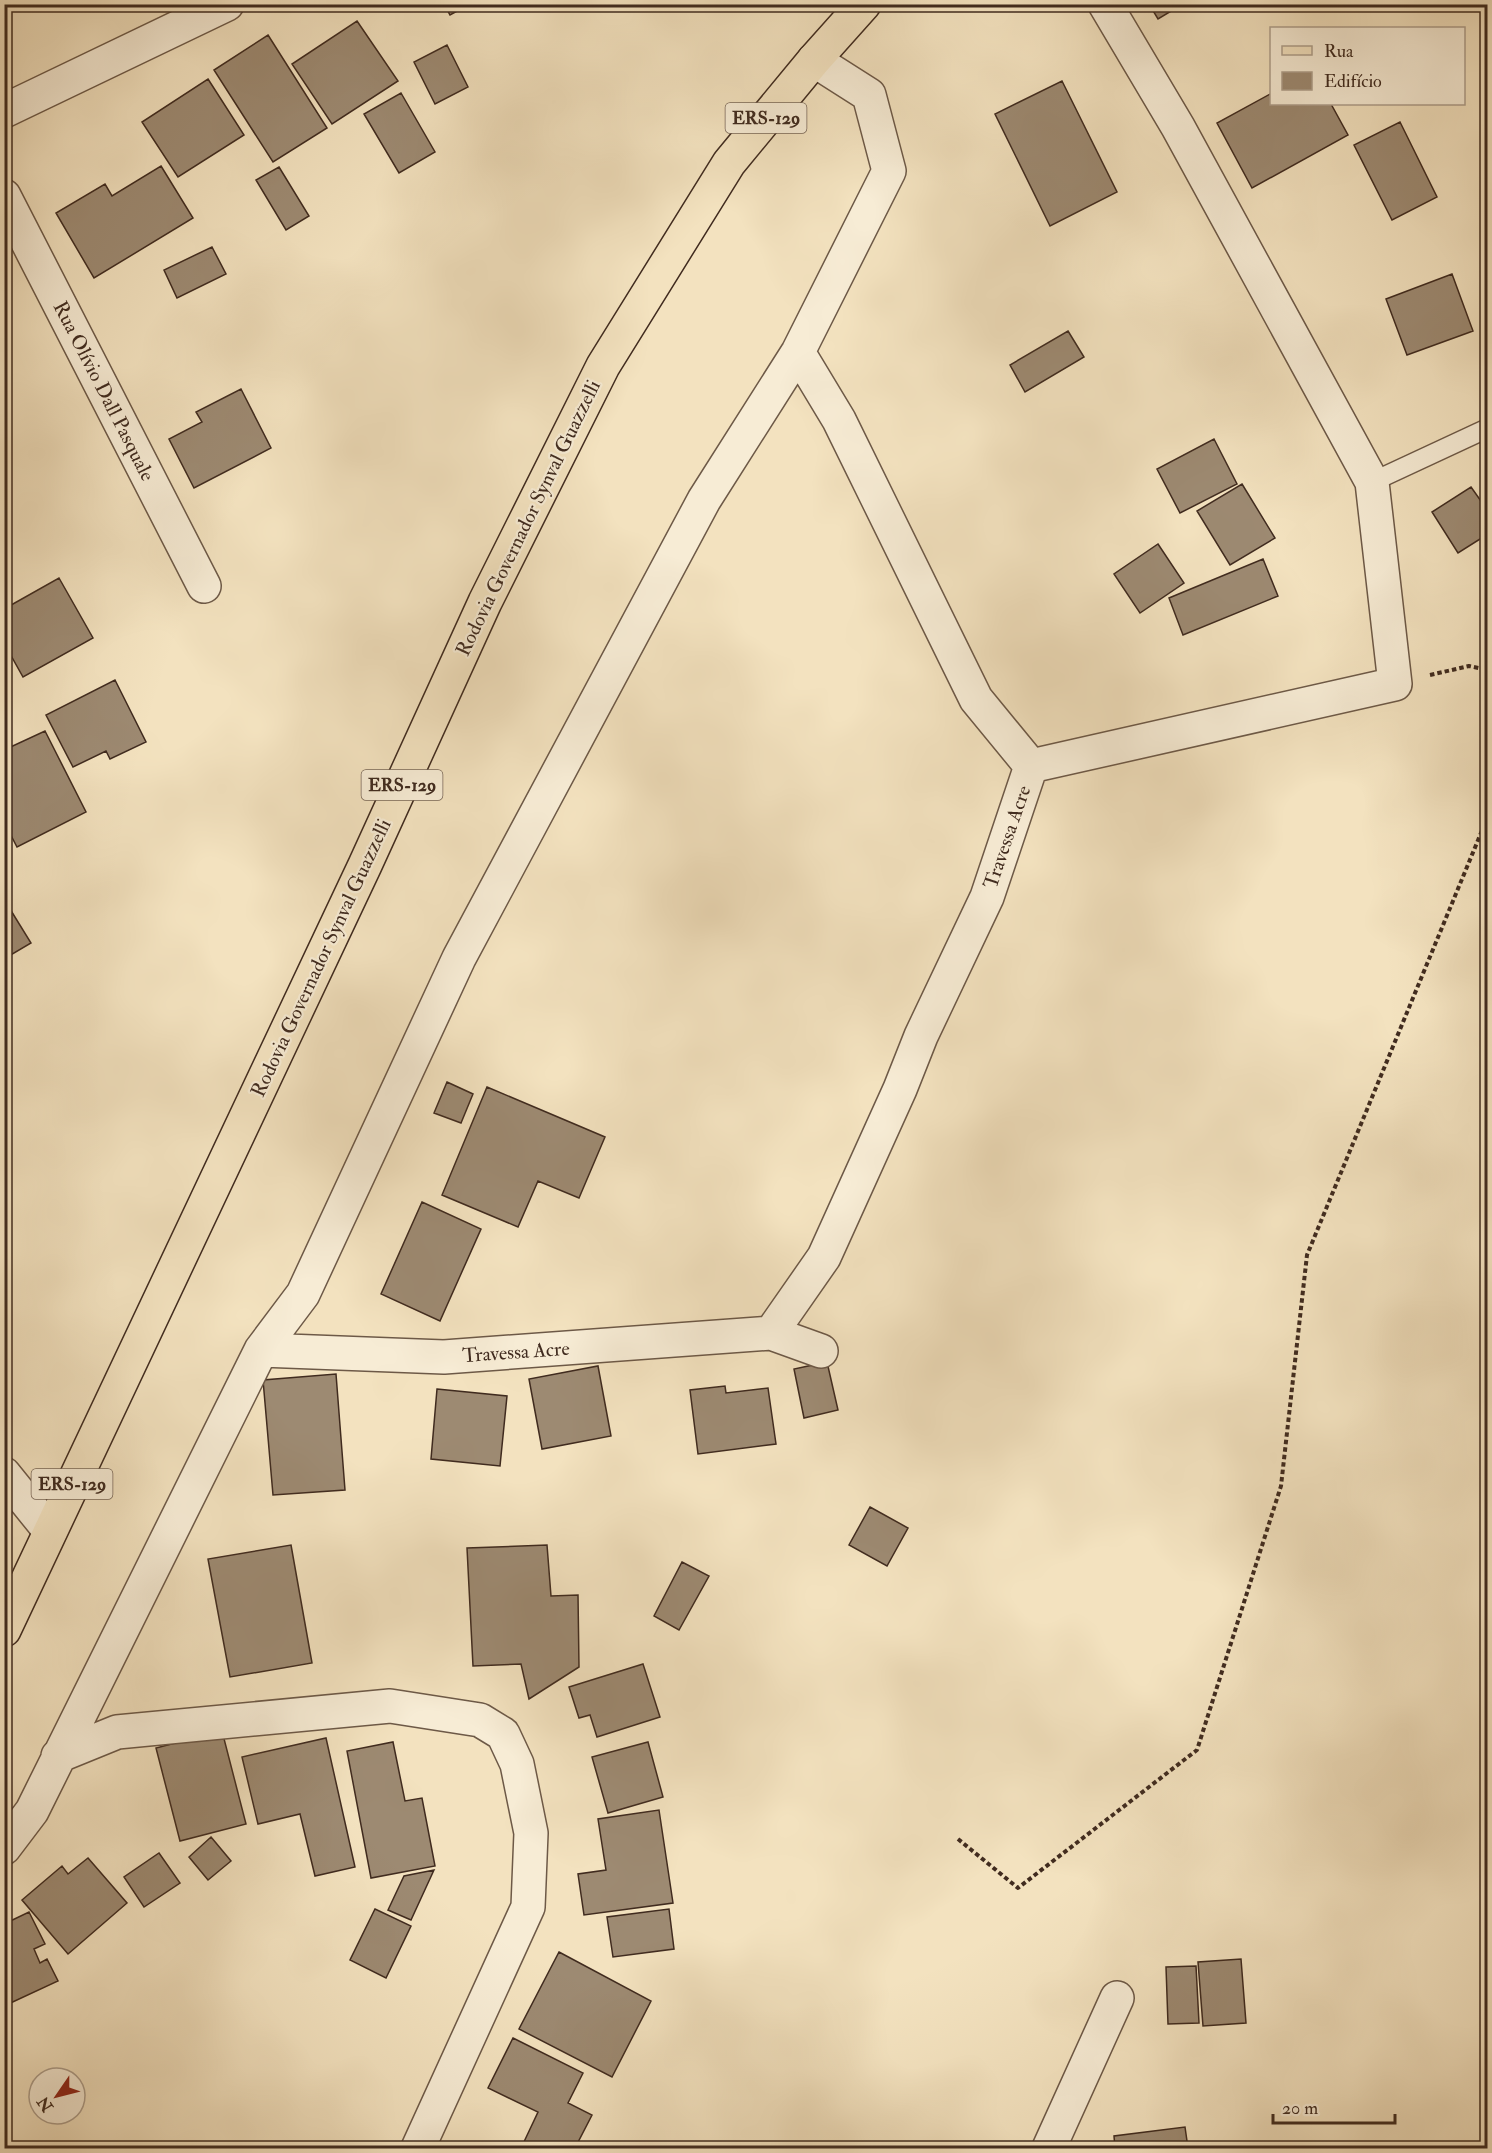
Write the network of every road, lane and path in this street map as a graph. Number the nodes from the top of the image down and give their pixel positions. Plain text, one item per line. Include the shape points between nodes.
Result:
1 (227, 4) edge
2 (864, 4) edge
3 (1105, 4) edge
4 (814, 60) junction
5 (4, 111) edge
6 (4, 196) edge
7 (798, 352) junction
8 (1488, 428) edge
9 (1372, 482) junction
10 (204, 586) dead end
11 (1488, 670) edge
12 (1395, 684) junction
13 (1031, 766) junction
14 (1488, 816) edge
15 (771, 1333) junction
16 (261, 1350) junction
17 (821, 1351) dead end
18 (4, 1474) edge
19 (50, 1531) junction
20 (4, 1630) edge
21 (58, 1756) junction
22 (958, 1839) dead end
23 (4, 1848) edge
24 (1117, 1998) dead end
25 (418, 2148) edge
26 (1048, 2148) edge

1 - 5 street
2 - 4 main road, Rodovia Governador Synval Guazzelli / ERS-129
3 - 9 street via 1178,127
4 - 7 street via 868,95 888,171
4 - 19 main road, Rodovia Governador Synval Guazzelli / ERS-129 via 729,163 603,366 485,602
6 - 10 street, Rua Olívio Dall Pasquale
7 - 13 street, Travessa Acre via 840,420 976,699
7 - 16 street via 693,521 459,958 303,1294
8 - 9 lane
9 - 12 street
11 - 12 path via 1469,666
12 - 13 street
13 - 15 street, Travessa Acre via 987,897 824,1257
14 - 22 path via 1307,1255 1281,1486 1197,1749 1018,1888
15 - 16 street, Travessa Acre via 444,1356
15 - 17 street, Travessa Acre
16 - 21 street
18 - 19 street
19 - 20 main road, Rodovia Governador Synval Guazzelli / ERS-129
21 - 23 street via 32,1811
21 - 25 street via 117,1732 390,1706 480,1720 502,1734 517,1764 531,1833 528,1907
24 - 26 street

